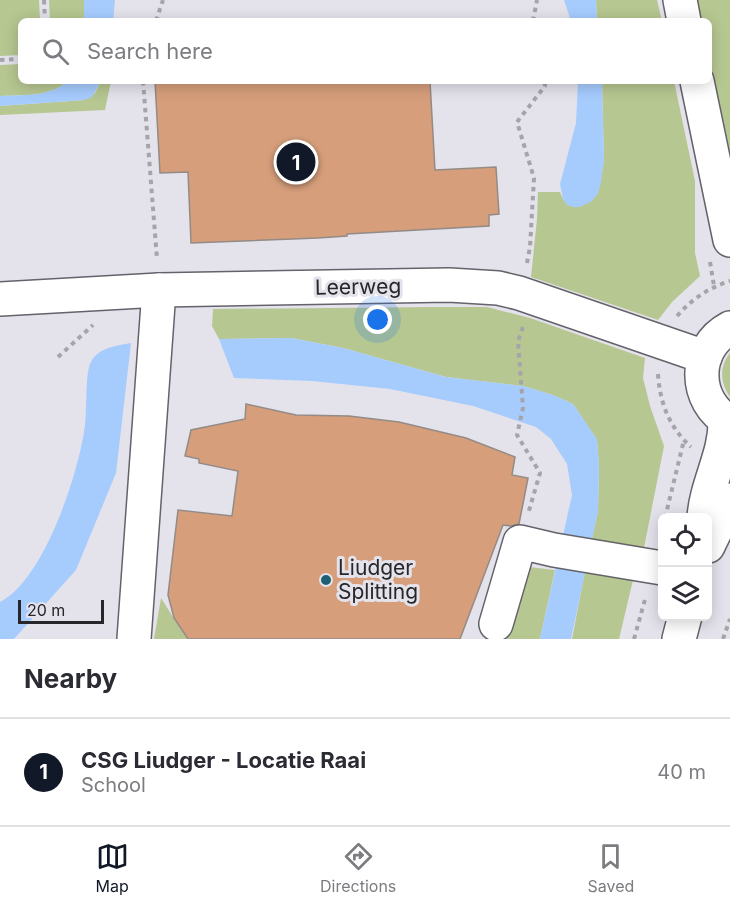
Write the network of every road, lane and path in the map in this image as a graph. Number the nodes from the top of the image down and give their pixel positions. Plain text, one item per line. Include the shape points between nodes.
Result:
1 (44, 0) edge
2 (162, 0) edge
3 (537, 0) edge
4 (680, 0) edge
5 (45, 18) edge
6 (157, 18) edge
7 (533, 18) edge
8 (683, 18) edge
9 (18, 59) edge
10 (0, 60) edge
11 (143, 84) edge
12 (545, 84) edge
13 (698, 84) edge
14 (730, 240) edge
15 (730, 280) edge
16 (159, 290) junction
17 (526, 295) junction
18 (0, 299) edge
19 (94, 325) dead end
20 (730, 328) edge
21 (663, 343) junction
22 (58, 357) dead end
23 (705, 357) junction
24 (728, 421) edge
25 (684, 440) dead end
26 (730, 500) edge
27 (666, 513) edge
28 (704, 513) edge
29 (712, 538) edge
30 (520, 542) junction
31 (658, 567) edge
32 (730, 619) edge
33 (684, 621) edge
34 (496, 624) dead end
35 (134, 639) edge
36 (679, 639) edge
37 (723, 639) edge

1 - 5 path
2 - 6 path
3 - 7 path
4 - 8 main road
9 - 10 path
11 - 16 path
12 - 17 path via 517,122 534,178
13 - 14 main road
15 - 21 path via 700,294 686,306
16 - 17 main road, Leerweg via 450,285 498,288
16 - 18 main road, Leerweg
16 - 35 main road
17 - 21 main road, Leerweg
17 - 30 path via 518,341 523,408 517,435 540,473
19 - 22 path
20 - 23 main road via 713,341
21 - 23 main road, Leerweg
23 - 24 main road via 704,392 712,407
24 - 28 main road
25 - 27 path
26 - 29 main road
30 - 31 main road
30 - 34 main road
32 - 37 path
33 - 36 main road

